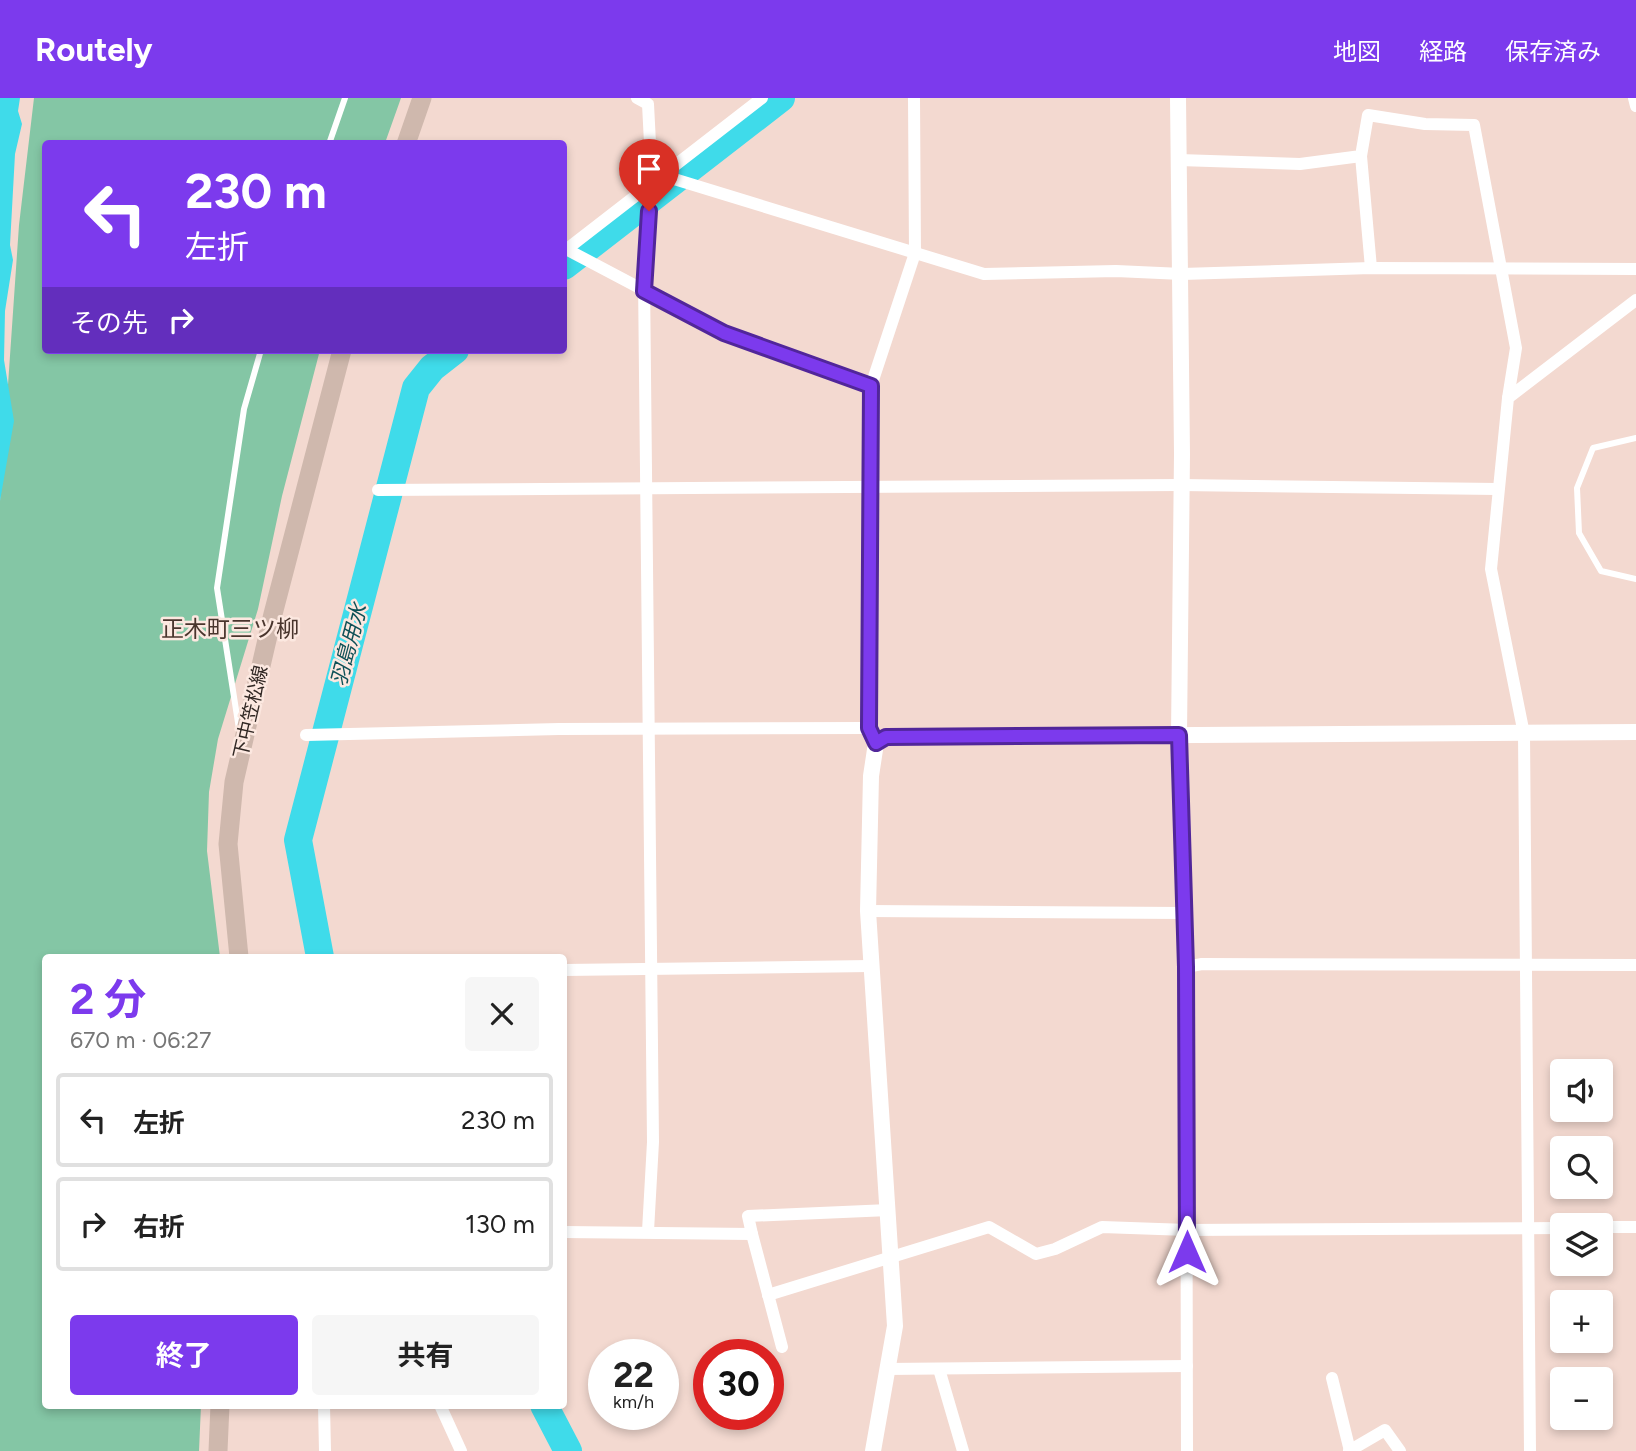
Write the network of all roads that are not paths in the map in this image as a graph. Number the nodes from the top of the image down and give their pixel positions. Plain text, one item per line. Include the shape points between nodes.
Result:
1 (345, 98) edge
2 (422, 98) edge
3 (637, 98) edge
4 (762, 98) edge
5 (914, 98) edge
6 (1178, 98) edge
7 (1634, 98) edge
8 (1636, 106) edge
9 (330, 140) edge
10 (408, 140) edge
11 (1361, 156) junction
12 (1179, 160) junction
13 (656, 179) junction
14 (567, 248) edge
15 (567, 250) edge
16 (915, 253) junction
17 (1371, 268) junction
18 (1500, 268) junction
19 (1636, 269) edge
20 (1182, 274) junction
21 (644, 291) junction
22 (1636, 300) edge
23 (260, 354) edge
24 (341, 354) edge
25 (871, 386) junction
26 (1508, 398) junction
27 (1636, 438) edge
28 (1181, 485) junction
29 (644, 487) junction
30 (871, 488) junction
31 (1497, 489) junction
32 (378, 490) dead end
33 (1636, 579) edge
34 (648, 729) junction
35 (1636, 732) edge
36 (1524, 733) junction
37 (306, 735) dead end
38 (873, 735) junction
39 (1179, 735) junction
40 (242, 748) junction
41 (868, 911) junction
42 (1182, 913) junction
43 (239, 954) edge
44 (1527, 965) junction
45 (1636, 965) edge
46 (870, 966) junction
47 (1186, 967) junction
48 (567, 970) edge
49 (651, 970) junction
50 (889, 1210) junction
51 (1613, 1227) edge
52 (1636, 1227) edge
53 (1529, 1228) junction
54 (1550, 1228) edge
55 (1186, 1230) junction
56 (648, 1231) junction
57 (567, 1232) edge
58 (752, 1234) junction
59 (892, 1257) junction
60 (768, 1295) junction
61 (780, 1339) edge
62 (1187, 1366) junction
63 (886, 1369) junction
64 (939, 1369) junction
65 (1332, 1378) dead end
66 (220, 1409) edge
67 (324, 1409) edge
68 (442, 1409) edge
69 (1353, 1450) edge
70 (218, 1451) edge
71 (325, 1451) edge
72 (461, 1451) edge
73 (873, 1451) edge
74 (963, 1451) edge
75 (1187, 1451) edge
76 (1400, 1451) edge
77 (1530, 1451) edge

1 - 9 lane
2 - 10 main road
3 - 13 street via 648,104
4 - 13 street
5 - 16 street
6 - 12 street
7 - 8 street
11 - 12 street via 1300,164
11 - 17 street
11 - 18 street via 1368,115 1425,124 1474,125
12 - 20 street
13 - 14 street
13 - 16 street via 682,180
13 - 21 street via 649,211
15 - 21 street
16 - 20 street via 984,274
16 - 25 street
17 - 18 street
17 - 20 street
18 - 19 street
18 - 26 street via 1517,348
20 - 28 street
21 - 25 street via 724,333
21 - 29 street
22 - 26 street
23 - 40 lane via 244,409 217,588
24 - 40 main road, 下中笠松線
25 - 30 street
26 - 31 street
27 - 33 lane via 1592,448 1577,488 1579,533 1601,571
28 - 30 street
28 - 31 street
28 - 39 street
29 - 30 street
29 - 32 street
29 - 34 street
30 - 38 street
31 - 36 street via 1491,569
34 - 37 street
34 - 38 street
34 - 49 street
35 - 36 street
36 - 39 street
36 - 44 street
38 - 39 street
38 - 41 street
39 - 42 street
40 - 43 main road, 下中笠松線 via 228,844
41 - 42 street
41 - 46 street
42 - 47 street
44 - 45 street
44 - 47 street
44 - 53 street
46 - 49 street
46 - 50 street
47 - 55 street
48 - 49 street
49 - 56 street via 653,1142
50 - 58 street via 748,1216
50 - 59 street
51 - 52 street
53 - 54 street
53 - 55 street
53 - 77 street
55 - 59 street via 1102,1227 1036,1254 989,1227
55 - 62 street
56 - 57 street
56 - 58 street
58 - 60 street
59 - 60 street
59 - 63 street via 895,1325
60 - 61 street
62 - 64 street
62 - 75 street
63 - 64 street
63 - 73 street
64 - 74 street
65 - 69 street
66 - 70 main road
67 - 71 street
68 - 72 street
69 - 76 street via 1385,1430

